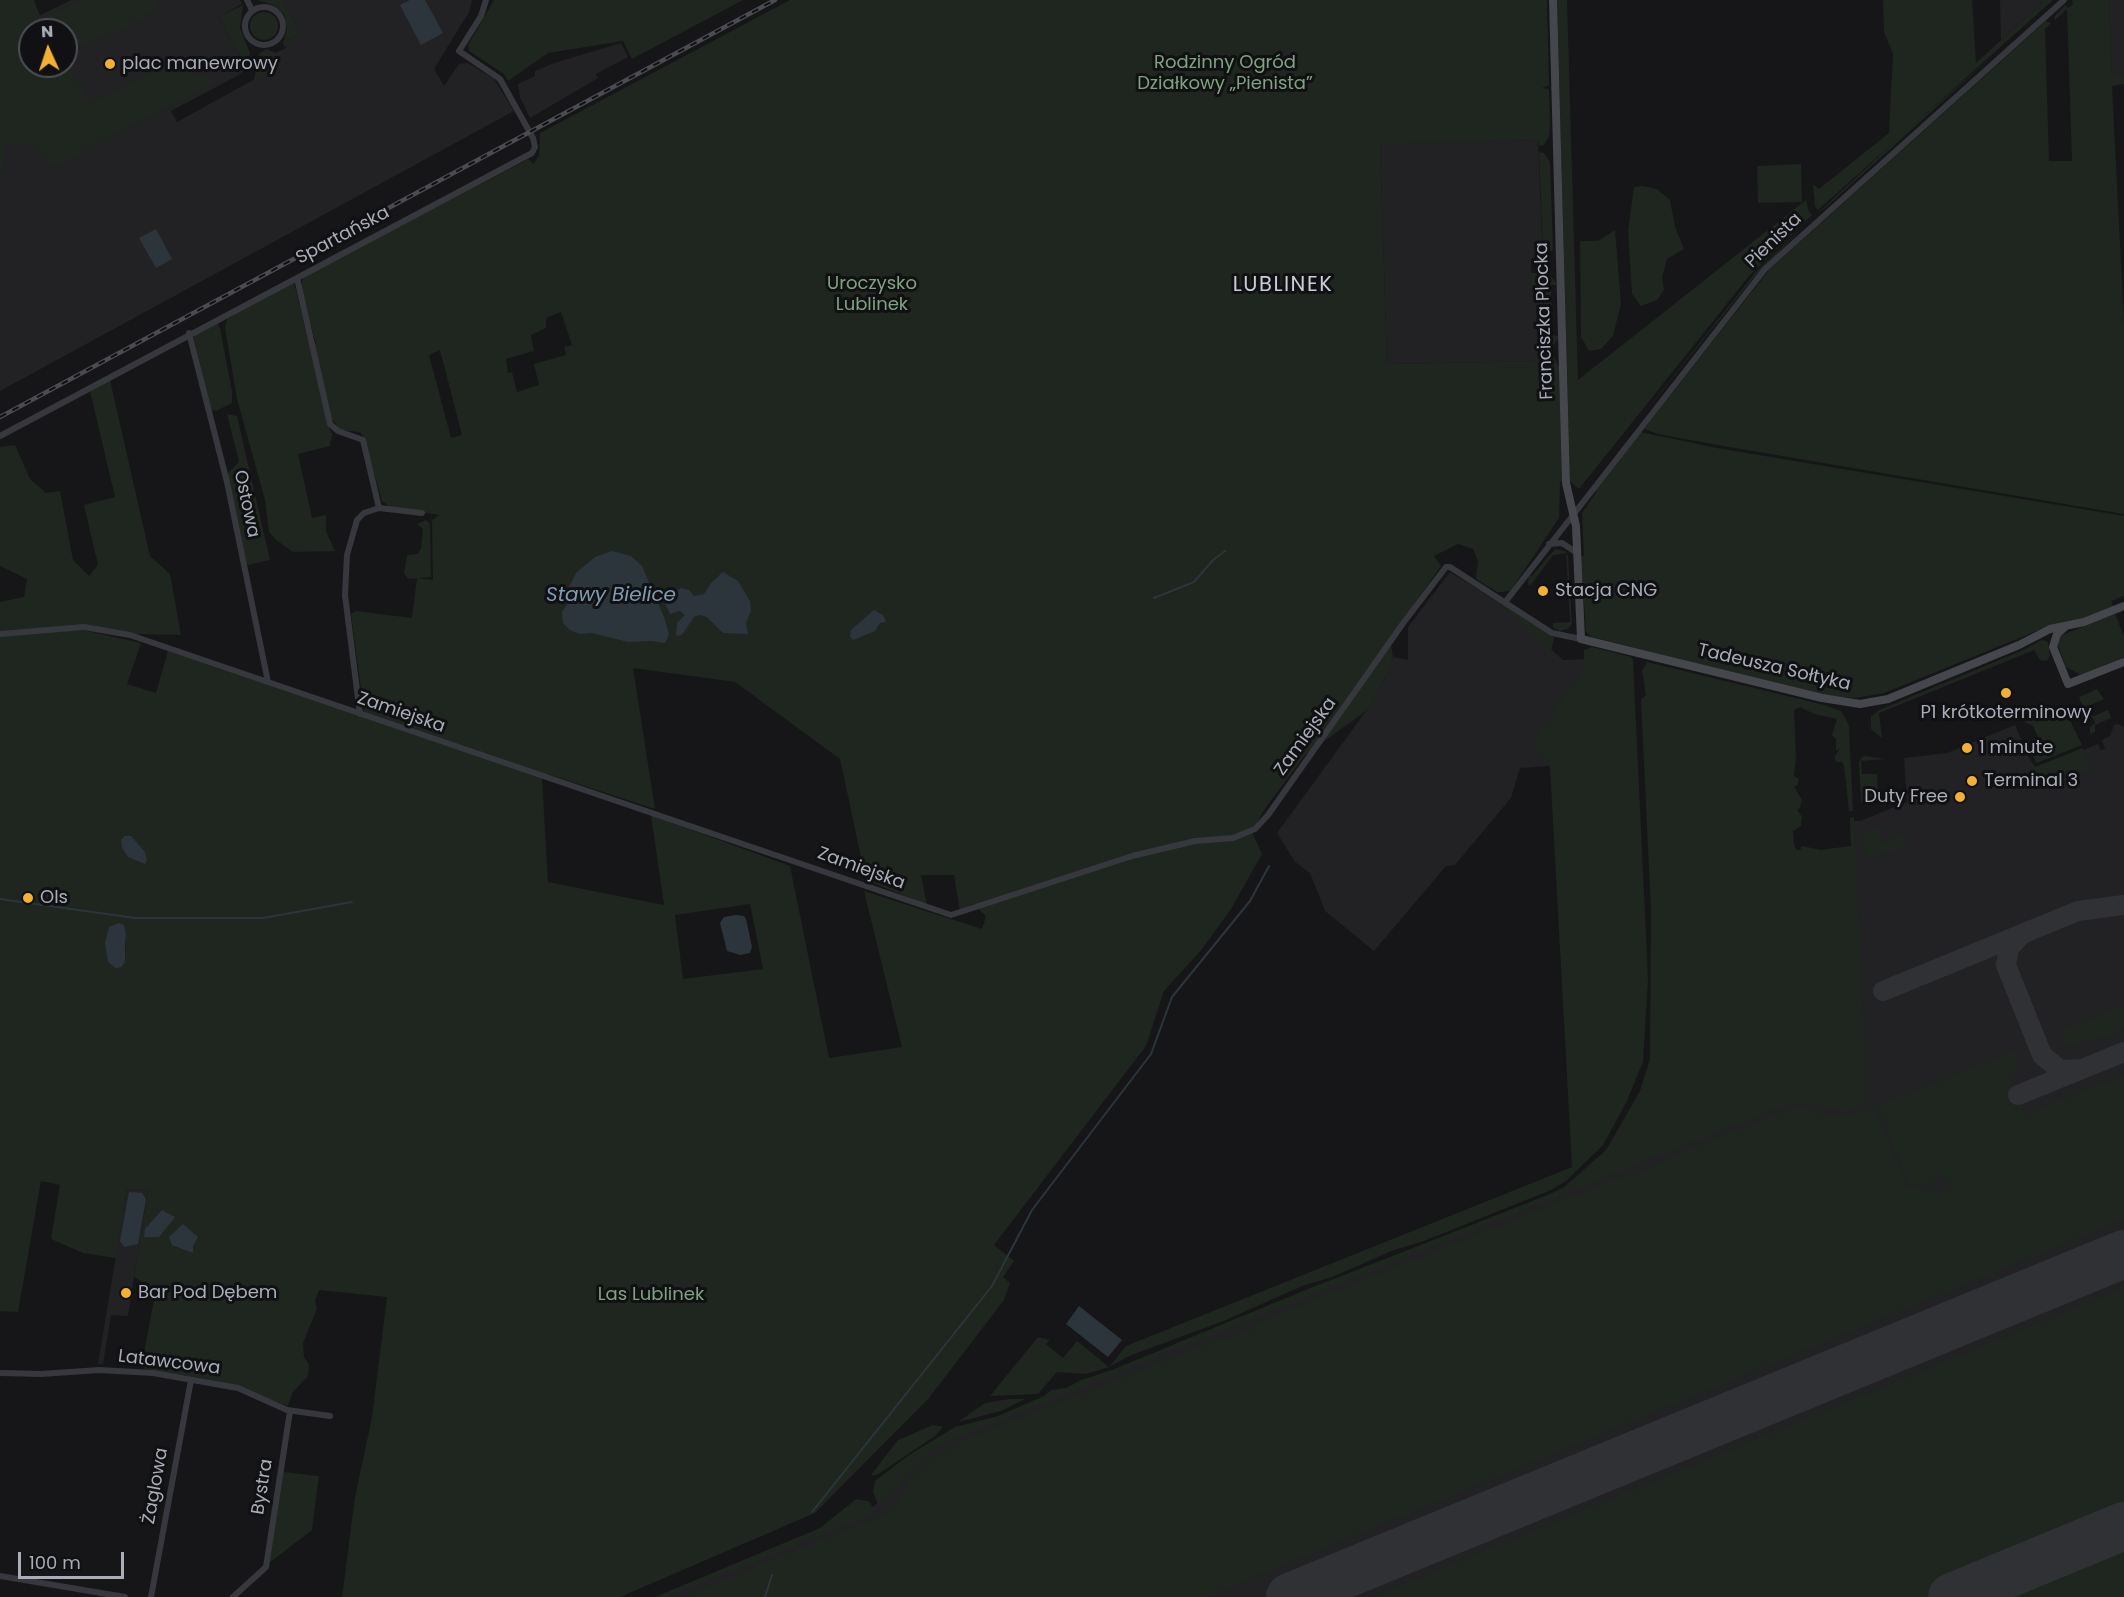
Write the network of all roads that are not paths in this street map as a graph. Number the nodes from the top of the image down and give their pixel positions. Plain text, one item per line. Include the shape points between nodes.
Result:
1 (246, 0) edge
2 (486, 0) edge
3 (1553, 0) edge
4 (2064, 0) edge
5 (252, 10) junction
6 (297, 278) junction
7 (189, 333) junction
8 (0, 436) edge
9 (379, 508) junction
10 (1573, 512) junction
11 (422, 513) dead end
12 (1549, 544) junction
13 (1577, 554) junction
14 (1506, 601) junction
15 (2124, 606) edge
16 (2066, 626) junction
17 (0, 634) edge
18 (1581, 639) junction
19 (2032, 639) junction
20 (2053, 644) junction
21 (2124, 662) edge
22 (268, 682) junction
23 (360, 714) junction
24 (0, 1373) edge
25 (191, 1380) junction
26 (290, 1411) junction
27 (330, 1416) dead end
28 (0, 1576) edge
29 (125, 1597) edge
30 (151, 1597) edge
31 (233, 1597) edge

1 - 5 street
2 - 6 street, Spartańska via 481,16 459,51 500,79 532,135 534,151
3 - 10 street, Franciszka Plocka via 1566,483
4 - 10 street, Pienista via 1773,260
5 - 5 street via 244,27 250,39 261,45 274,43 282,33 281,15 265,6
6 - 7 street, Spartańska
6 - 9 street via 330,424 363,440
7 - 8 street, Spartańska
7 - 22 street, Ostowa via 227,482
9 - 11 street
9 - 23 street via 357,520 347,555 345,595
10 - 12 street, Pienista
10 - 13 street, Franciszka Plocka
12 - 13 street via 1562,543
12 - 14 street, Pienista
13 - 18 street, Franciszka Plocka
14 - 18 street, Zamiejska via 1552,633
14 - 23 street, Zamiejska via 1450,567 1444,569 1268,815 1247,834 1132,856 958,914 944,914
15 - 16 street, Tadeusza Sołtyka
16 - 19 street, Tadeusza Sołtyka
16 - 20 street
17 - 22 street, Zamiejska via 84,627 118,633
18 - 19 street, Tadeusza Sołtyka via 1860,704 1888,699
19 - 20 street via 2043,638
20 - 21 street via 2068,684
22 - 23 street, Zamiejska
24 - 25 street, Latawcowa via 99,1370
25 - 26 street, Latawcowa via 238,1388
25 - 30 street, Żaglowa
26 - 27 street, Latawcowa
26 - 31 street, Bystra via 266,1567
28 - 29 street

